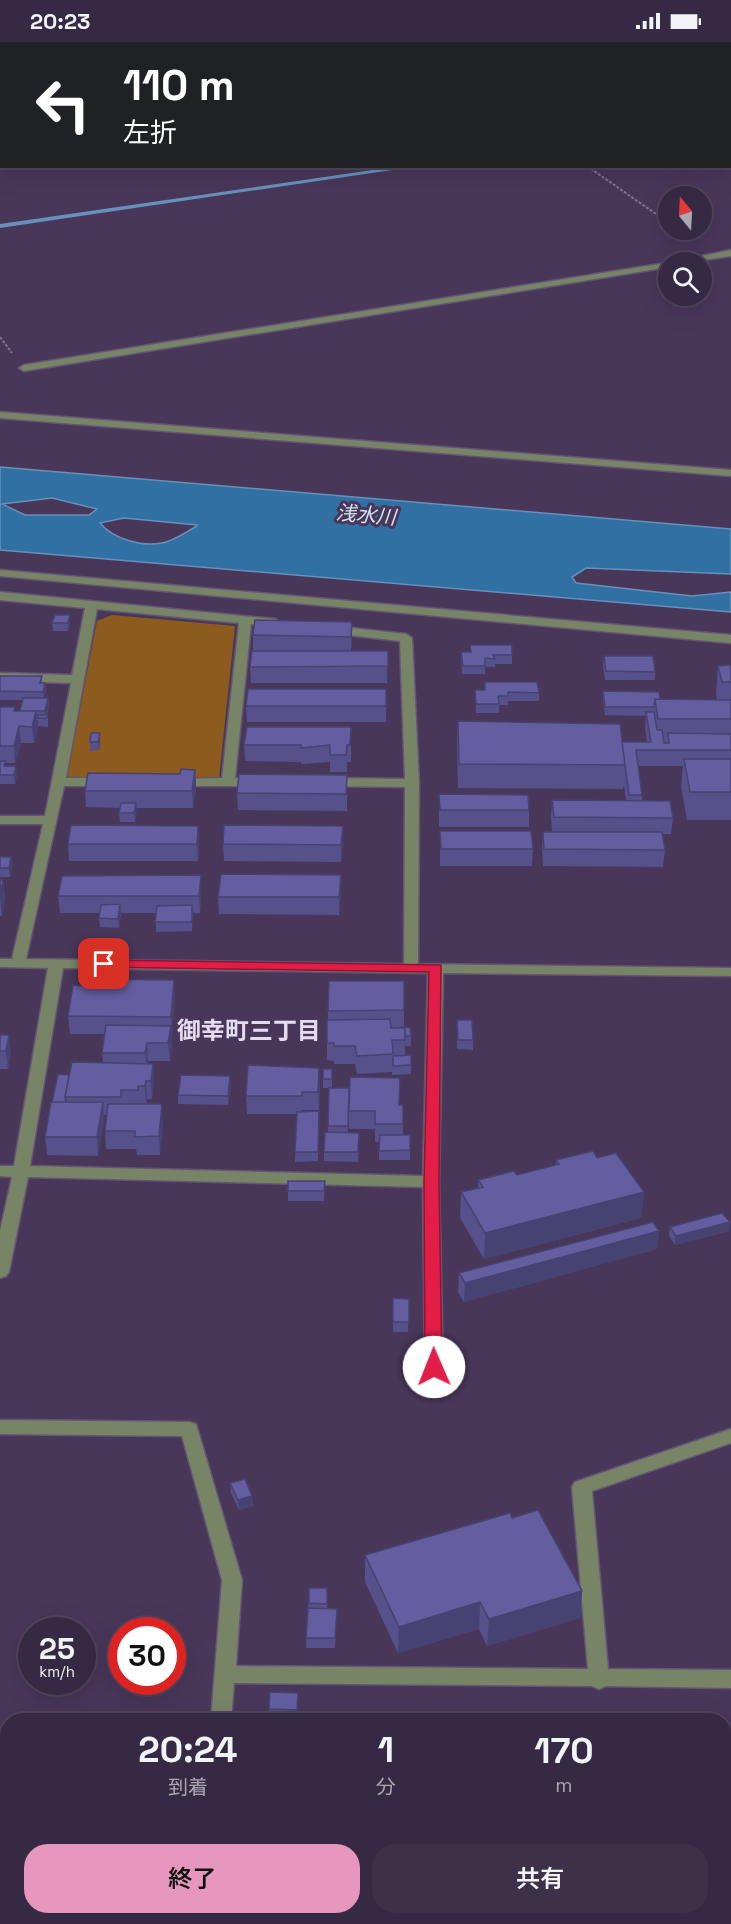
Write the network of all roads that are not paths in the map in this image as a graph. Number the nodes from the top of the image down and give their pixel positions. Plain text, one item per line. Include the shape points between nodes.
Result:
1 (731, 254) edge
2 (712, 257) edge
3 (658, 266) edge
4 (24, 368) dead end
5 (0, 415) edge
6 (731, 472) edge
7 (0, 573) edge
8 (0, 596) edge
9 (92, 605) junction
10 (244, 620) junction
11 (291, 625) edge
12 (325, 629) edge
13 (731, 639) edge
14 (0, 677) edge
15 (77, 679) junction
16 (57, 782) junction
17 (114, 782) edge
18 (160, 782) edge
19 (228, 782) junction
20 (274, 782) edge
21 (309, 782) edge
22 (412, 783) junction
23 (0, 819) edge
24 (51, 820) junction
25 (0, 963) edge
26 (18, 963) junction
27 (56, 963) junction
28 (411, 968) junction
29 (436, 968) junction
30 (731, 972) edge
31 (0, 1171) edge
32 (21, 1171) junction
33 (431, 1182) junction
34 (0, 1272) edge
35 (434, 1367) dead end
36 (0, 1427) edge
37 (731, 1436) edge
38 (224, 1674) junction
39 (731, 1679) edge
40 (599, 1680) junction
41 (221, 1713) edge

1 - 2 street
3 - 4 street
5 - 6 street
7 - 13 street
8 - 9 street
9 - 10 street
9 - 15 street
10 - 11 street
10 - 19 street
12 - 22 street via 406,639
14 - 15 street
15 - 16 street
16 - 17 street
16 - 24 street
18 - 19 street
19 - 20 street
21 - 22 street
22 - 28 street
23 - 24 street
24 - 26 street
25 - 26 street
26 - 27 street
27 - 28 street
27 - 32 street
28 - 29 street
29 - 30 street
29 - 33 street
31 - 32 street
32 - 33 street
32 - 34 street
33 - 35 street
36 - 38 street via 189,1429 232,1580
37 - 40 street via 582,1487
38 - 40 street
38 - 41 street
39 - 40 street

